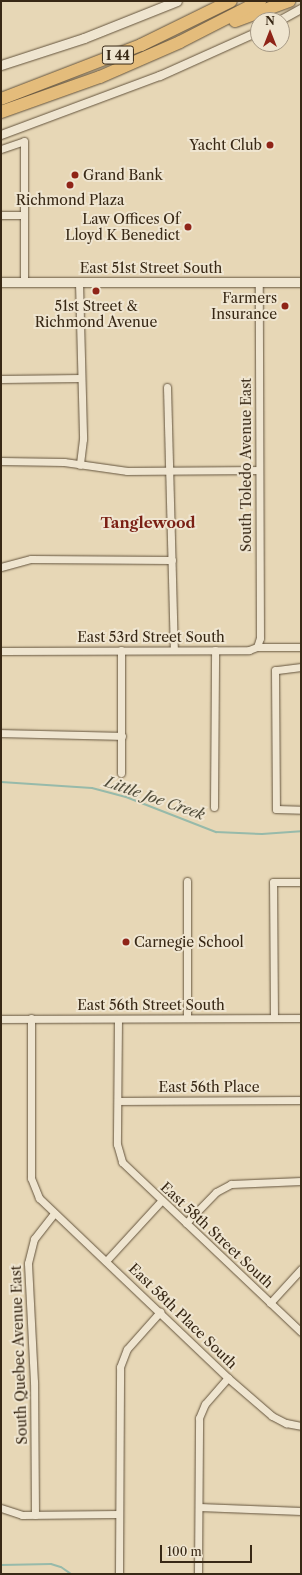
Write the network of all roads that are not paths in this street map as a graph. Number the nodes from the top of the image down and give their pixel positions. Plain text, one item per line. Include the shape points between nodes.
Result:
1 (177, 1) edge
2 (231, 1) edge
3 (260, 1) edge
4 (289, 1) edge
5 (301, 10) edge
6 (290, 16) edge
7 (250, 36) edge
8 (180, 42) junction
9 (1, 65) edge
10 (1, 99) edge
11 (1, 112) edge
12 (1, 135) edge
13 (1, 149) edge
14 (23, 215) junction
15 (1, 216) edge
16 (1, 282) edge
17 (24, 282) junction
18 (78, 282) junction
19 (259, 282) junction
20 (301, 282) edge
21 (1, 378) edge
22 (81, 378) junction
23 (167, 387) dead end
24 (1, 461) edge
25 (80, 465) junction
26 (170, 470) junction
27 (259, 470) junction
28 (172, 560) junction
29 (1, 567) edge
30 (257, 647) junction
31 (301, 647) edge
32 (122, 650) junction
33 (174, 650) junction
34 (215, 650) junction
35 (1, 651) edge
36 (301, 667) edge
37 (1, 733) edge
38 (122, 736) junction
39 (122, 773) dead end
40 (214, 807) dead end
41 (301, 810) edge
42 (187, 881) dead end
43 (301, 882) edge
44 (31, 1018) junction
45 (187, 1018) junction
46 (274, 1018) junction
47 (301, 1018) edge
48 (1, 1019) edge
49 (118, 1019) junction
50 (301, 1100) edge
51 (118, 1101) junction
52 (301, 1181) edge
53 (161, 1201) junction
54 (54, 1213) junction
55 (186, 1223) junction
56 (106, 1261) junction
57 (301, 1269) edge
58 (270, 1302) junction
59 (160, 1312) junction
60 (301, 1332) edge
61 (228, 1378) junction
62 (301, 1426) edge
63 (199, 1507) junction
64 (1, 1508) edge
65 (301, 1511) edge
66 (119, 1514) junction
67 (35, 1515) junction
68 (119, 1574) edge
69 (198, 1574) edge

1 - 9 main road via 104,31
2 - 10 highway, I 44 via 141,45
3 - 8 highway, I 44
4 - 8 highway
5 - 6 street
7 - 12 street via 160,76
8 - 11 highway, I 44 via 100,77
13 - 14 street via 24,142
14 - 15 street
14 - 17 street
16 - 17 main road, East 51st Street South
17 - 18 main road, East 51st Street South
18 - 19 main road, East 51st Street South
18 - 22 street
19 - 20 main road, East 51st Street South
19 - 27 street, South Toledo Avenue East
21 - 22 street
22 - 25 street via 83,439
23 - 26 street
24 - 25 street via 44,461
25 - 26 street via 127,471
26 - 27 street
26 - 28 street
27 - 30 street, South Toledo Avenue East via 260,638
28 - 29 street via 31,559
28 - 33 street
30 - 31 street, East 53rd Street South
30 - 34 street, East 53rd Street South via 249,650
32 - 33 street, East 53rd Street South
32 - 35 street, East 53rd Street South
32 - 38 street
33 - 34 street, East 53rd Street South
34 - 40 street
36 - 41 street via 275,670 276,809
37 - 38 street
38 - 39 street
42 - 45 street
43 - 46 street via 273,882
44 - 48 street, East 56th Street South
44 - 49 street, East 56th Street South
44 - 54 street via 31,1178 39,1198
45 - 46 street, East 56th Street South
45 - 49 street, East 56th Street South
46 - 47 street, East 56th Street South
49 - 51 street
50 - 51 street, East 56th Place
51 - 53 street, East 58th Street South via 119,1154 129,1171
52 - 55 street via 231,1184 216,1192
53 - 55 street, East 58th Street South
53 - 56 street
54 - 56 street, East 58th Place South
54 - 67 street, South Quebec Avenue East via 34,1239 28,1263 34,1382
55 - 58 street, East 58th Street South
56 - 59 street, East 58th Place South
57 - 58 street
58 - 60 street, East 58th Street South
59 - 61 street, East 58th Place South
59 - 66 street via 127,1349 120,1366
61 - 62 street, East 58th Place South via 272,1416 286,1423
61 - 63 street via 205,1404 200,1418
63 - 65 street
63 - 69 street
64 - 67 street via 12,1513
66 - 67 street
66 - 68 street

